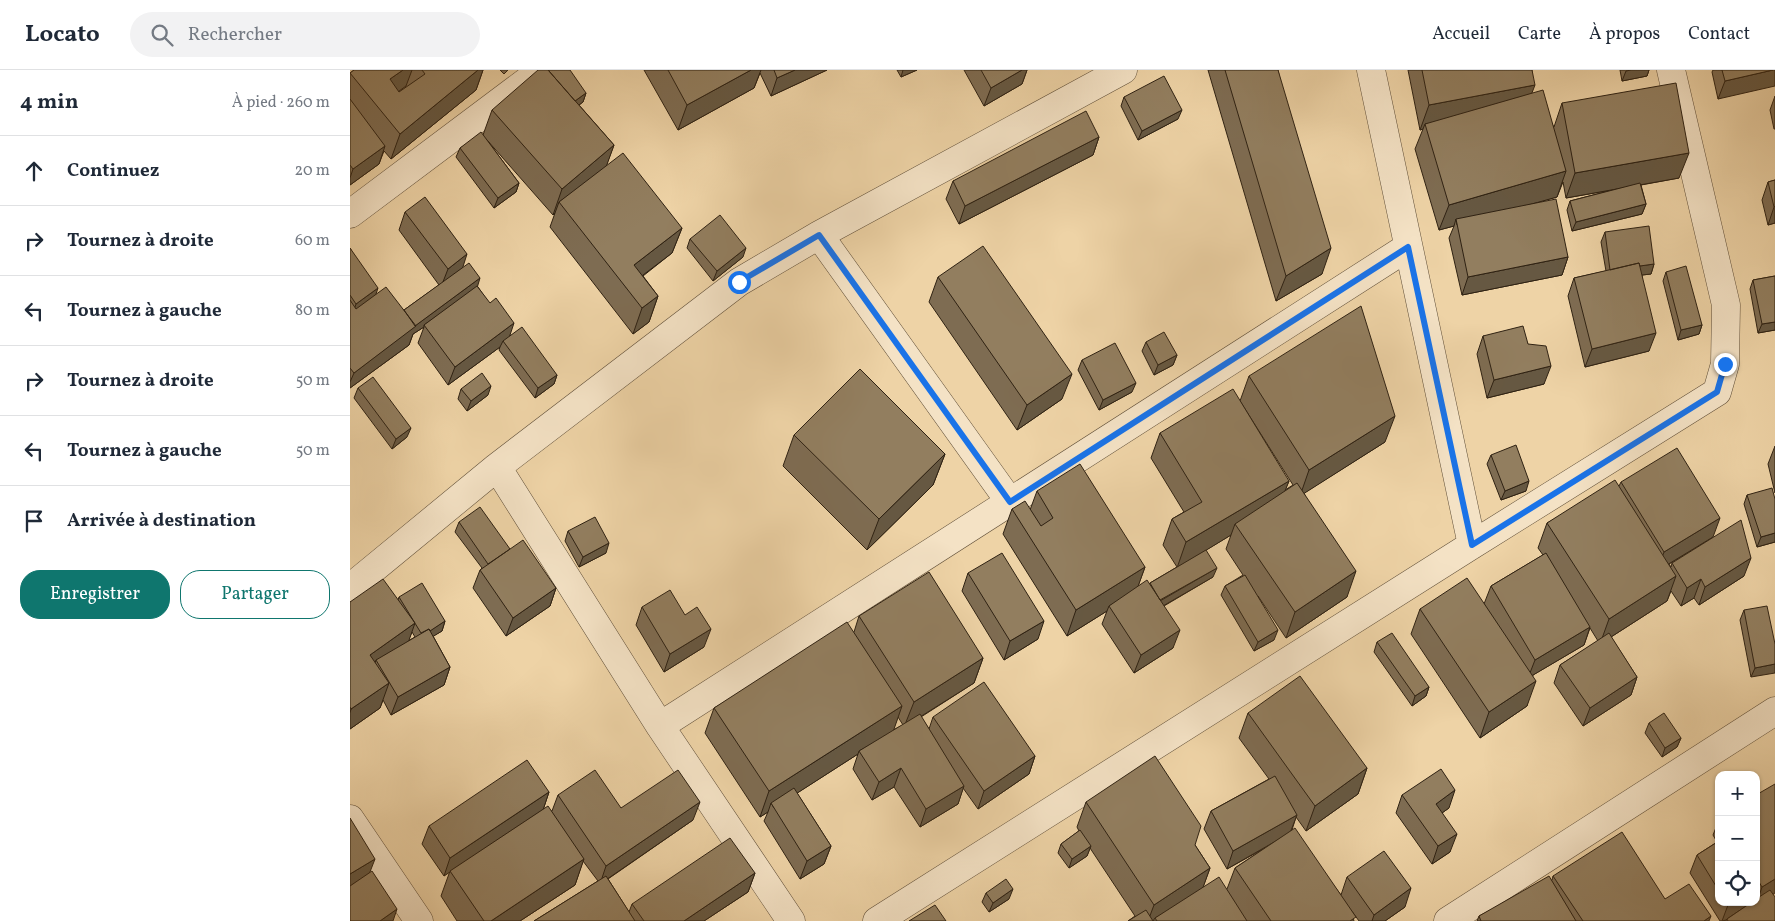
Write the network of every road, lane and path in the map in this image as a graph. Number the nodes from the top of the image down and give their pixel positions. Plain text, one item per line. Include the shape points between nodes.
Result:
1 (542, 70) edge
2 (1123, 70) edge
3 (1371, 70) edge
4 (1671, 70) edge
5 (350, 214) edge
6 (819, 235) junction
7 (1408, 247) junction
8 (497, 467) junction
9 (1010, 502) junction
10 (1472, 545) junction
11 (350, 588) edge
12 (1775, 711) edge
13 (660, 726) junction
14 (350, 819) edge
15 (419, 921) edge
16 (791, 921) edge
17 (877, 921) edge
18 (1448, 921) edge

1 - 5 street
2 - 6 street
3 - 7 street
4 - 10 street via 1726,305 1725,364 1717,392
6 - 8 street via 739,282
6 - 9 street
7 - 9 street
7 - 10 street
8 - 11 street
8 - 13 street
9 - 13 street
10 - 17 street
12 - 18 street
13 - 16 street
14 - 15 street

